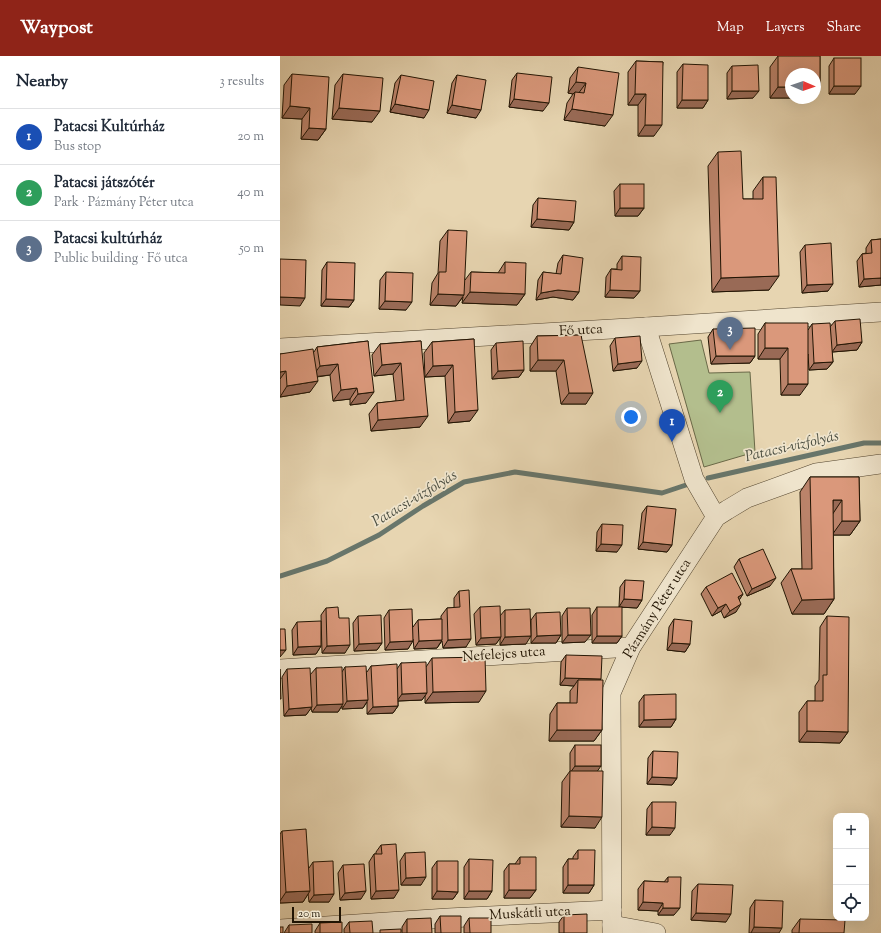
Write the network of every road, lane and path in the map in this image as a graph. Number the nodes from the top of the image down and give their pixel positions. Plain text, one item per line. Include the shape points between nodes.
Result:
1 (881, 312) edge
2 (646, 327) junction
3 (280, 348) edge
4 (881, 464) edge
5 (716, 517) junction
6 (632, 647) junction
7 (280, 669) edge
8 (612, 923) edge
9 (280, 929) edge
10 (656, 933) edge

1 - 2 street, Fő utca
2 - 3 street, Fő utca
2 - 5 street via 694,479
4 - 5 street via 816,472 747,498
5 - 6 street, Pázmány Péter utca
6 - 7 street, Nefelejcs utca
6 - 8 street, Pázmány Péter utca via 611,693
8 - 9 street, Muskátli utca via 448,918
8 - 10 street, Muskátli utca

